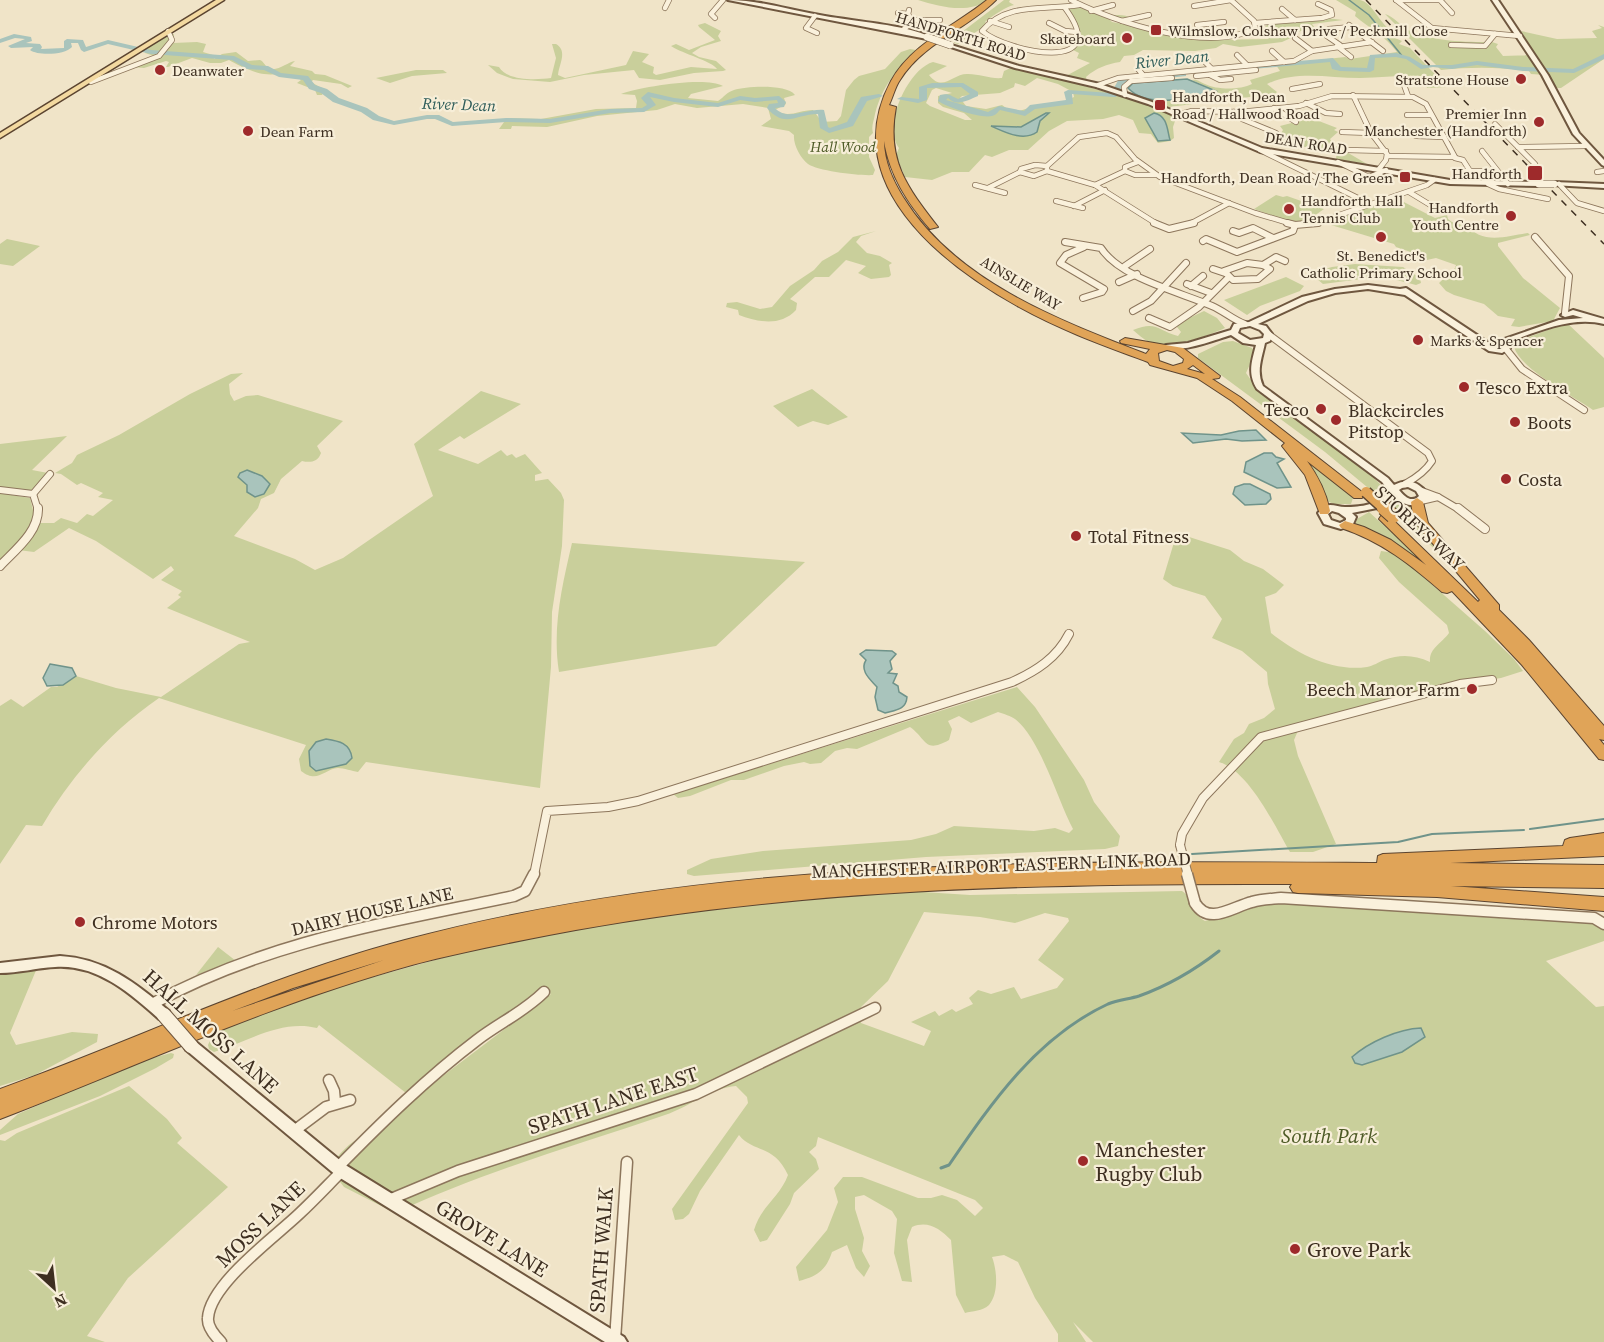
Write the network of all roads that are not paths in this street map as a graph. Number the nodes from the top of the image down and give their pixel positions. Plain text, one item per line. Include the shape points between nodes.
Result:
1 (221, 0) edge
2 (669, 0) edge
3 (723, 0) edge
4 (731, 0) edge
5 (992, 0) edge
6 (1001, 0) edge
7 (1071, 0) edge
8 (1232, 0) edge
9 (1396, 0) edge
10 (1440, 0) edge
11 (1495, 0) edge
12 (1047, 1) edge
13 (1214, 1) edge
14 (758, 2) edge
15 (1318, 4) dead end
16 (1079, 5) junction
17 (1113, 5) dead end
18 (1194, 6) dead end
19 (665, 8) dead end
20 (1050, 8) junction
21 (1065, 8) junction
22 (1282, 9) dead end
23 (1091, 11) junction
24 (898, 13) dead end
25 (1452, 13) dead end
26 (936, 15) dead end
27 (1149, 15) dead end
28 (815, 16) junction
29 (715, 18) dead end
30 (930, 19) junction
31 (912, 20) junction
32 (940, 20) dead end
33 (1295, 20) junction
34 (990, 21) junction
35 (1122, 21) junction
36 (1224, 22) dead end
37 (1049, 23) dead end
38 (1255, 23) junction
39 (1207, 24) junction
40 (1197, 26) dead end
41 (1009, 27) dead end
42 (903, 30) junction
43 (168, 31) junction
44 (1077, 32) junction
45 (816, 33) dead end
46 (1495, 34) junction
47 (1520, 36) junction
48 (1069, 38) dead end
49 (1295, 38) dead end
50 (1013, 39) dead end
51 (1076, 39) junction
52 (1224, 39) junction
53 (1006, 41) junction
54 (1371, 42) junction
55 (1451, 45) dead end
56 (1066, 46) dead end
57 (1338, 46) junction
58 (1073, 47) junction
59 (1271, 51) dead end
60 (1312, 51) junction
61 (1383, 51) dead end
62 (1237, 56) dead end
63 (1351, 57) dead end
64 (1203, 59) dead end
65 (1165, 61) dead end
66 (1284, 62) junction
67 (1247, 65) junction
68 (1266, 68) dead end
69 (1211, 72) junction
70 (1105, 75) dead end
71 (1143, 75) junction
72 (1112, 78) junction
73 (1231, 79) dead end
74 (90, 82) junction
75 (1320, 84) dead end
76 (1098, 85) junction
77 (1404, 85) dead end
78 (1366, 87) dead end
79 (1109, 90) joint
80 (1124, 94) junction
81 (1353, 95) junction
82 (1370, 95) junction
83 (1408, 96) junction
84 (1310, 97) junction
85 (1306, 103) junction
86 (1274, 108) junction
87 (1234, 112) junction
88 (1340, 114) dead end
89 (1177, 115) junction
90 (1406, 115) dead end
91 (1431, 115) junction
92 (1296, 122) dead end
93 (1495, 124) dead end
94 (1118, 131) dead end
95 (1342, 132) dead end
96 (1276, 133) dead end
97 (1371, 133) junction
98 (1110, 134) junction
99 (0, 135) edge
100 (1416, 136) dead end
101 (1444, 136) junction
102 (1585, 146) junction
103 (1518, 147) junction
104 (1260, 150) junction
105 (1347, 150) dead end
106 (1482, 151) dead end
107 (1387, 154) junction
108 (1604, 155) edge
109 (1594, 156) junction
110 (1455, 158) junction
111 (1138, 162) junction
112 (1535, 164) dead end
113 (1604, 164) edge
114 (1047, 169) junction
115 (1382, 170) junction
116 (1125, 171) junction
117 (1464, 171) dead end
118 (1470, 171) junction
119 (1486, 171) dead end
120 (1604, 171) edge
121 (1020, 172) junction
122 (1597, 172) dead end
123 (1156, 175) junction
124 (1434, 180) junction
125 (1095, 184) junction
126 (1488, 184) junction
127 (1508, 184) junction
128 (1557, 184) junction
129 (975, 185) dead end
130 (1604, 186) edge
131 (988, 188) junction
132 (1105, 190) junction
133 (1409, 192) junction
134 (1005, 193) dead end
135 (1548, 199) dead end
136 (1056, 201) dead end
137 (1364, 201) dead end
138 (1229, 203) junction
139 (1074, 206) junction
140 (1432, 206) dead end
141 (1083, 208) dead end
142 (1604, 211) edge
143 (1295, 225) junction
144 (1233, 231) dead end
145 (1535, 237) dead end
146 (1273, 238) junction
147 (1203, 241) dead end
148 (1065, 242) dead end
149 (1085, 246) junction
150 (1150, 249) dead end
151 (1285, 261) dead end
152 (1186, 262) dead end
153 (1263, 265) junction
154 (1125, 267) junction
155 (1213, 269) dead end
156 (1137, 274) junction
157 (1227, 275) junction
158 (1203, 276) dead end
159 (1258, 279) junction
160 (1119, 282) dead end
161 (1265, 282) dead end
162 (1164, 289) junction
163 (1211, 293) junction
164 (1083, 298) dead end
165 (1202, 303) junction
166 (1133, 311) dead end
167 (1565, 314) junction
168 (1577, 317) junction
169 (1149, 318) dead end
170 (1231, 319) junction
171 (1604, 322) edge
172 (1248, 324) junction
173 (1234, 330) junction
174 (1264, 336) junction
175 (1244, 341) junction
176 (1501, 346) junction
177 (1163, 348) junction
178 (1189, 357) junction
179 (1152, 360) junction
180 (1177, 369) junction
181 (1236, 399) junction
182 (1584, 410) dead end
183 (50, 474) dead end
184 (1399, 487) junction
185 (0, 490) edge
186 (1419, 492) junction
187 (33, 494) junction
188 (1362, 494) junction
189 (1342, 510) junction
190 (1324, 511) junction
191 (1389, 518) junction
192 (1345, 525) junction
193 (1485, 530) dead end
194 (0, 566) edge
195 (1069, 634) dead end
196 (1524, 643) junction
197 (1529, 664) junction
198 (1492, 680) dead end
199 (1604, 735) edge
200 (1604, 755) edge
201 (1604, 839) edge
202 (1604, 850) edge
203 (1446, 856) junction
204 (1237, 867) junction
205 (1604, 871) edge
206 (1141, 879) junction
207 (1604, 882) edge
208 (1604, 904) edge
209 (1604, 924) edge
210 (0, 968) edge
211 (544, 992) dead end
212 (152, 1004) junction
213 (875, 1008) dead end
214 (329, 1080) dead end
215 (0, 1097) edge
216 (350, 1100) dead end
217 (335, 1102) junction
218 (0, 1110) edge
219 (294, 1131) junction
220 (627, 1162) dead end
221 (340, 1169) junction
222 (391, 1199) junction
223 (617, 1341) edge
224 (220, 1342) edge

1 - 43 main road
2 - 19 street
3 - 29 street via 711,14
4 - 14 street, HANDFORTH ROAD
5 - 179 highway, AINSLIE WAY via 922,52 892,87 876,139 888,184 913,219 944,251 988,284 1059,323
6 - 177 highway, AINSLIE WAY via 930,53 900,88 891,109 887,139 900,183 910,201 945,240 996,281 1110,336 1135,345
7 - 16 street
8 - 13 street
8 - 38 street
9 - 10 street
9 - 46 street via 1432,28
10 - 25 street
11 - 47 street
12 - 20 street
13 - 18 street
14 - 28 street, HANDFORTH ROAD
15 - 33 street via 1331,10 1332,15
16 - 21 street
16 - 23 street
17 - 23 street
20 - 21 street
20 - 34 street via 1009,8
21 - 44 street via 1076,22
22 - 33 street
23 - 35 street
24 - 31 street via 908,12
26 - 30 street
27 - 35 street
28 - 42 street, HANDFORTH ROAD
28 - 45 street via 806,28
30 - 31 street
30 - 32 street
31 - 42 street
33 - 38 street
34 - 41 street
34 - 53 street via 983,32
35 - 52 street
36 - 39 street
37 - 44 street
38 - 52 street via 1249,33
39 - 40 street
39 - 52 street
42 - 76 street, HANDFORTH ROAD, bridge via 1017,67
43 - 74 main road
43 - 74 street via 172,37 159,56
44 - 51 street
46 - 47 street
46 - 55 street via 1485,46
47 - 102 street
48 - 51 street
49 - 60 street
50 - 53 street
51 - 58 street
53 - 58 street via 1048,55 1066,53
54 - 57 street
54 - 57 street via 1350,26 1323,31
54 - 61 street
56 - 58 street
57 - 60 street
57 - 63 street
59 - 66 street
60 - 66 street
62 - 67 street
64 - 69 street
65 - 71 street via 1139,66
66 - 67 street
67 - 69 street
68 - 69 street
69 - 71 street
69 - 73 street via 1220,80
69 - 80 street via 1131,81 1124,87
70 - 72 street
71 - 72 street
72 - 76 street
74 - 99 main road
75 - 84 street via 1294,89
76 - 79 street, HANDFORTH ROAD
77 - 83 street
78 - 82 street
79 - 80 street, DEAN ROAD
80 - 89 street, DEAN ROAD
81 - 82 street
81 - 84 street
81 - 97 street
82 - 83 street
83 - 91 street via 1423,100
84 - 85 street
85 - 86 street
85 - 88 street via 1326,113
86 - 87 street
86 - 92 street
87 - 89 street via 1192,111
87 - 96 street
89 - 104 street, DEAN ROAD
90 - 91 street
91 - 101 street
93 - 103 street
94 - 98 street
95 - 97 street
97 - 107 street
98 - 111 street
98 - 114 street via 1083,135
100 - 101 street
101 - 110 street
102 - 103 street
102 - 109 street
103 - 112 street
104 - 115 street, DEAN ROAD
104 - 137 street
105 - 107 street
106 - 127 street
107 - 110 street
107 - 115 street
108 - 109 street
109 - 113 street
110 - 118 street via 1463,160
111 - 116 street via 1125,167
111 - 123 street
114 - 121 street via 1038,175
114 - 121 street via 1029,166
114 - 125 street
115 - 124 street, DEAN ROAD
116 - 123 street
116 - 125 street
117 - 118 street
118 - 119 street
120 - 122 street
121 - 131 street
123 - 138 street
124 - 126 street, DEAN ROAD
124 - 133 street
125 - 132 street
126 - 127 street, DEAN ROAD
126 - 135 street
127 - 128 street, DEAN ROAD, bridge
128 - 130 street, DEAN ROAD
128 - 142 street via 1577,203
129 - 131 street
131 - 134 street
132 - 138 street via 1169,230
132 - 139 street
133 - 140 street
133 - 143 street via 1311,225
136 - 139 street
138 - 143 street
139 - 141 street
143 - 146 street via 1293,231
144 - 146 street via 1253,228
145 - 167 street via 1569,276
146 - 147 street via 1237,252
148 - 149 street
149 - 154 street via 1101,248 1108,259
149 - 164 street via 1066,255 1060,263 1104,289
150 - 154 street
151 - 153 street via 1276,257
152 - 162 street
153 - 157 street via 1245,261 1229,267 1224,271
153 - 159 street via 1270,269
154 - 156 street
155 - 157 street
156 - 160 street
156 - 162 street
157 - 159 street via 1236,280
157 - 163 street
158 - 163 street via 1189,285
159 - 161 street
162 - 165 street
162 - 166 street
163 - 165 street
165 - 169 street via 1170,327
165 - 170 street
167 - 168 street
167 - 168 street
167 - 176 street
168 - 171 street
170 - 172 street
170 - 173 street
172 - 173 street
172 - 174 street
173 - 175 street
173 - 177 street via 1197,343
174 - 175 street
174 - 176 street via 1305,299 1368,287 1408,293 1477,338
174 - 184 street via 1252,371 1260,387
174 - 186 street via 1277,341 1428,453 1432,463
175 - 178 street via 1218,340
176 - 182 street via 1528,373
177 - 178 highway, AINSLIE WAY via 1179,350
177 - 179 highway via 1154,351
178 - 180 highway via 1188,365
178 - 188 highway, STOREYS WAY via 1278,422
179 - 180 highway, AINSLIE WAY via 1159,366
180 - 181 highway, STOREYS WAY via 1201,376
181 - 188 highway, STOREYS WAY
181 - 190 highway via 1305,466 1318,489
183 - 187 street
184 - 186 street
184 - 186 street via 1402,500
184 - 189 street via 1384,502 1361,510
185 - 187 street
186 - 193 street via 1452,504
186 - 196 highway via 1423,524
187 - 194 street via 39,515 35,525
188 - 191 highway, STOREYS WAY
189 - 190 street
189 - 192 street via 1351,517
190 - 192 street via 1327,522
191 - 196 highway, STOREYS WAY
191 - 197 highway, STOREYS WAY
192 - 197 highway via 1374,534 1398,549
195 - 212 street, DAIRY HOUSE LANE via 1063,648 1039,668 1012,682 638,801 547,811 533,879 525,891 514,896 426,913 266,954 195,981
196 - 199 highway, STOREYS WAY
197 - 200 highway, STOREYS WAY
198 - 209 street, bridge via 1460,684 1261,737 1203,798 1182,834 1180,845 1195,903 1200,911 1210,915 1255,901 1281,898 1594,918
201 - 203 highway
202 - 203 highway
203 - 204 highway
204 - 205 highway, MANCHESTER AIRPORT EASTERN LINK ROAD
204 - 215 highway, MANCHESTER AIRPORT EASTERN LINK ROAD via 1006,870 871,877 728,890 519,921 399,949 299,979
206 - 207 highway, MANCHESTER AIRPORT EASTERN LINK ROAD via 1180,876
206 - 208 highway via 1437,891
206 - 218 highway, MANCHESTER AIRPORT EASTERN LINK ROAD via 830,891 678,907 528,931 468,944 312,989
210 - 212 street, HALL MOSS LANE via 59,961 90,966 126,984
211 - 221 street via 451,1060 410,1096
212 - 219 street, HALL MOSS LANE, bridge via 191,1046
213 - 222 street, SPATH LANE EAST via 696,1094 458,1171
214 - 217 street
216 - 217 street
217 - 219 street via 314,1113
219 - 221 street, HALL MOSS LANE
220 - 223 street, SPATH WALK
221 - 222 street, GROVE LANE
221 - 224 street, MOSS LANE via 223,1287 208,1317
222 - 223 street, GROVE LANE

